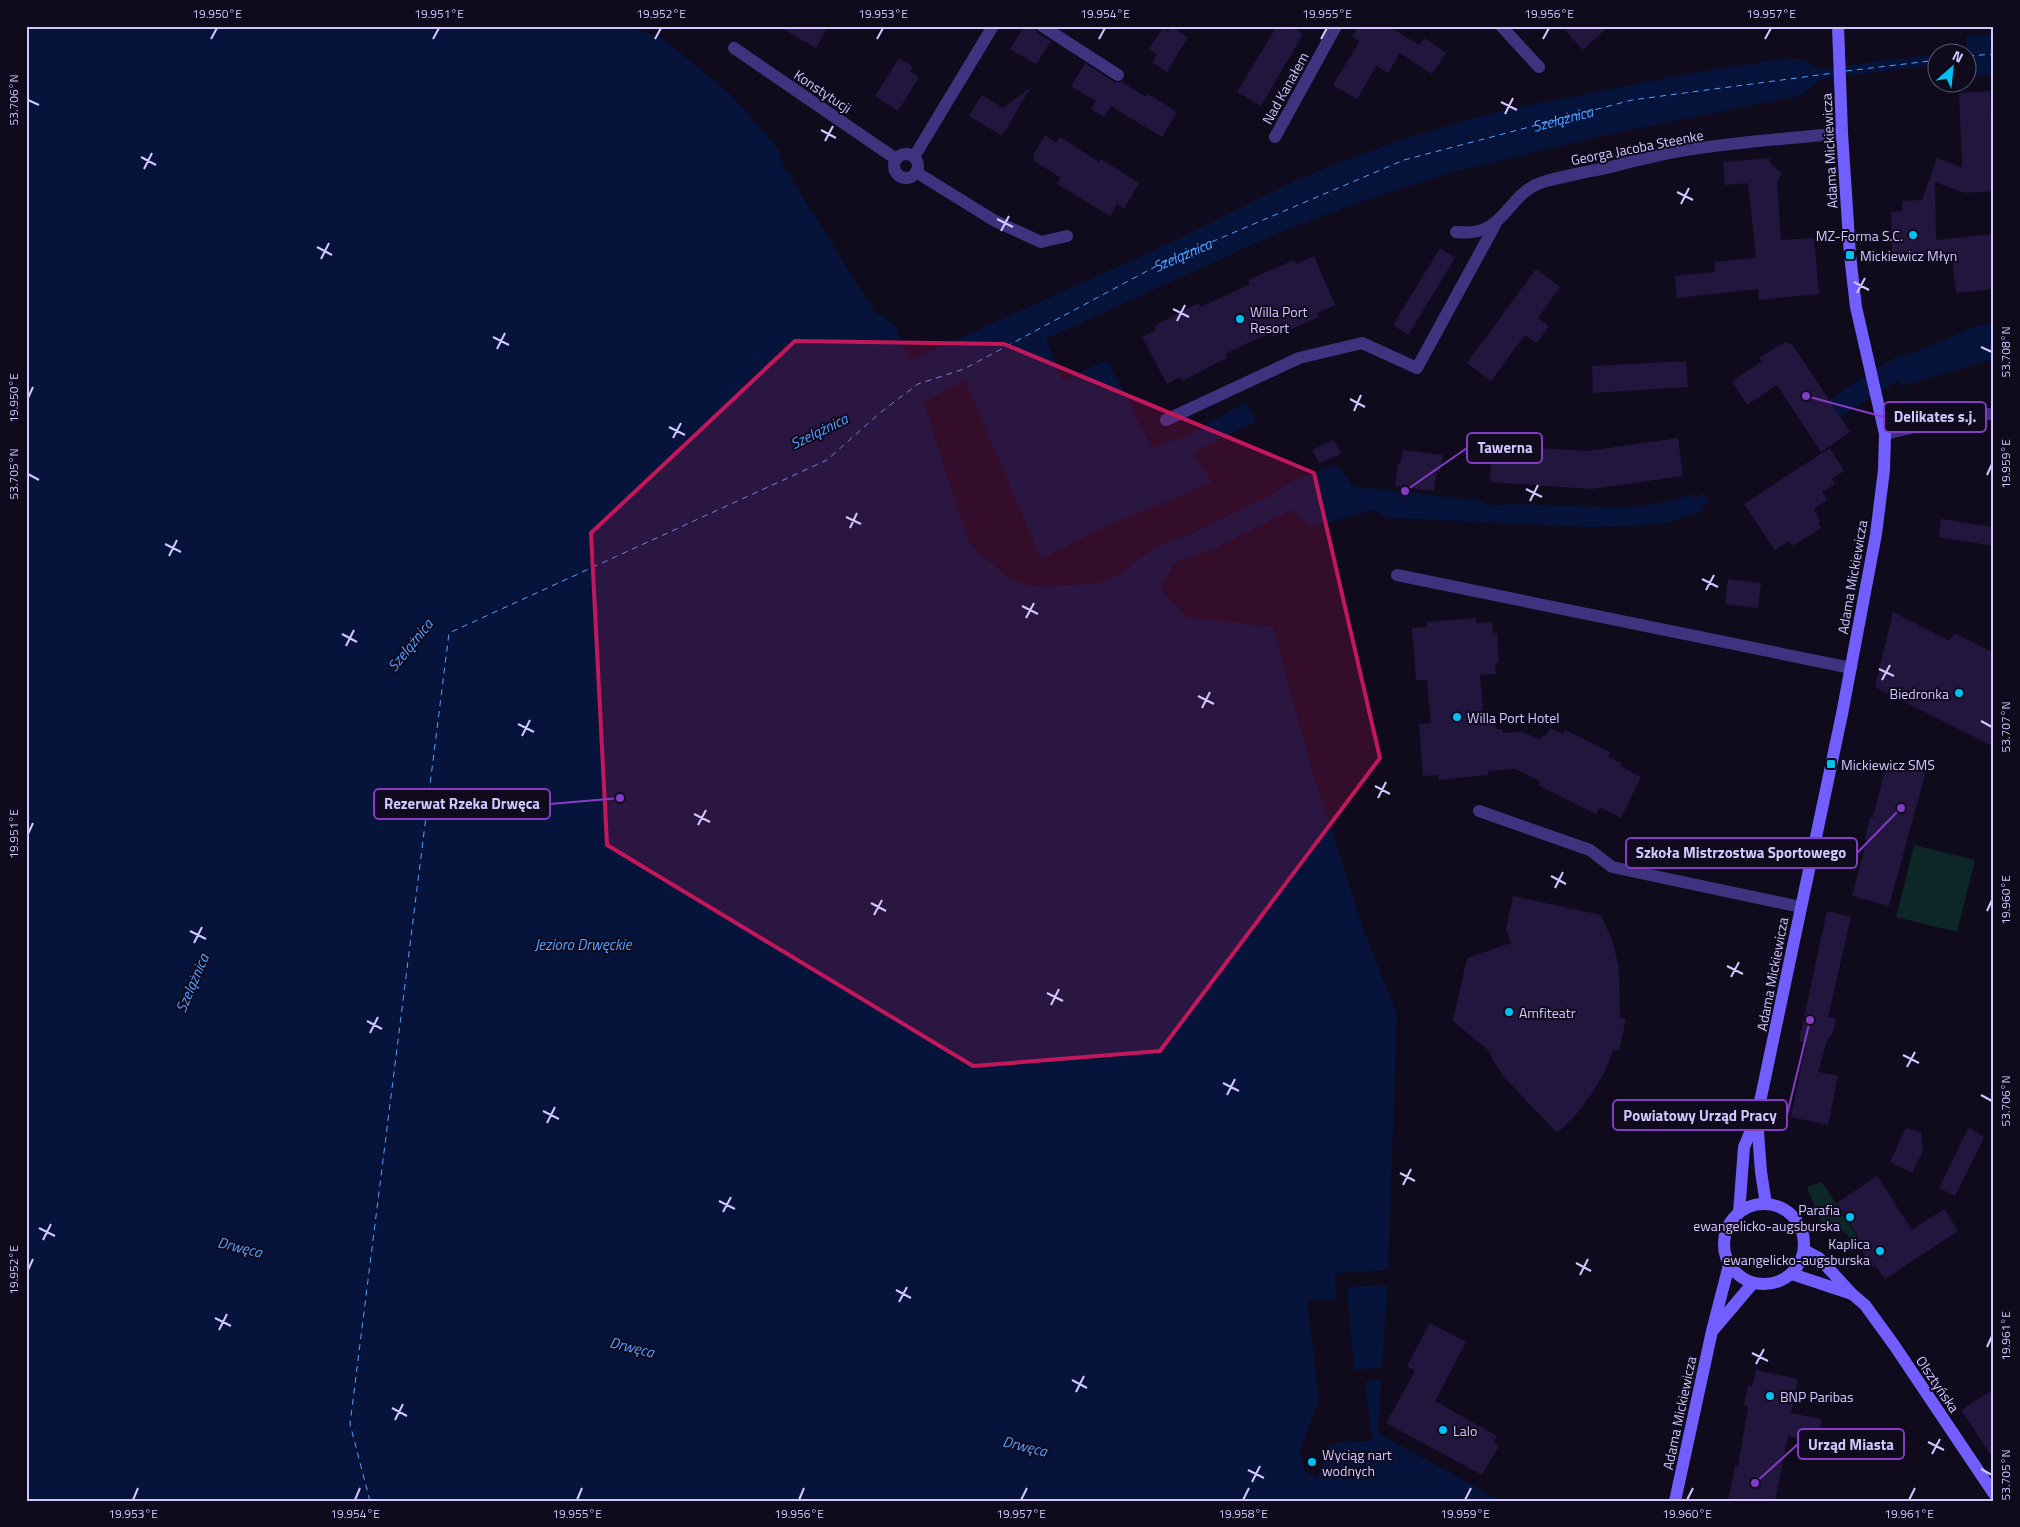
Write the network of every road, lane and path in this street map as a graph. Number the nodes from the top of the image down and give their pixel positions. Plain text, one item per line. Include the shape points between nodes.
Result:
1 (993, 26) edge
2 (1042, 26) edge
3 (1501, 26) edge
4 (1334, 27) edge
5 (1838, 32) edge
6 (734, 48) dead end
7 (1539, 68) dead end
8 (1118, 75) dead end
9 (1842, 133) junction
10 (1275, 137) dead end
11 (914, 157) junction
12 (896, 159) junction
13 (916, 172) junction
14 (1495, 225) junction
15 (1456, 232) dead end
16 (1067, 236) dead end
17 (1994, 414) edge
18 (1166, 420) dead end
19 (1885, 434) junction
20 (1396, 575) dead end
21 (1851, 668) junction
22 (1479, 811) dead end
23 (1801, 907) junction
24 (1757, 1116) junction
25 (1766, 1204) junction
26 (1739, 1213) junction
27 (1804, 1250) junction
28 (1729, 1265) junction
29 (1792, 1274) junction
30 (1753, 1283) junction
31 (1852, 1294) junction
32 (1712, 1331) junction
33 (1994, 1494) edge
34 (1675, 1501) edge

1 - 11 street
2 - 8 street
3 - 7 street
4 - 10 street, Nad Kanałem
5 - 9 main road, Adama Mickiewicza
6 - 12 street, Konstytucji
9 - 14 street, Georga Jacoba Steenke via 1680,151 1541,183 1526,192
9 - 19 main road, Adama Mickiewicza via 1856,307
11 - 12 street via 903,154
11 - 13 street via 918,164
12 - 13 street via 894,170 899,176 907,178
13 - 16 street via 994,221 1041,242
14 - 15 street, Georga Jacoba Steenke via 1475,233
14 - 18 street via 1417,368 1362,343 1299,358
17 - 19 street via 1967,416
19 - 21 main road, Adama Mickiewicza via 1880,511
20 - 21 street
21 - 23 main road, Adama Mickiewicza
22 - 23 street via 1590,850 1612,867
23 - 24 main road, Adama Mickiewicza
24 - 25 main road, Adama Mickiewicza
24 - 26 main road, Adama Mickiewicza via 1744,1147
25 - 26 main road via 1752,1206
25 - 27 main road via 1782,1208 1795,1218 1803,1233
26 - 28 main road via 1726,1231 1725,1254
27 - 29 main road
27 - 31 main road, Olsztyńska via 1819,1258
28 - 30 main road via 1739,1276
28 - 32 main road, Adama Mickiewicza
29 - 30 main road via 1774,1284
29 - 31 main road, Olsztyńska
30 - 32 main road, Adama Mickiewicza
31 - 33 main road, Olsztyńska via 1865,1305 1894,1345
32 - 34 main road, Adama Mickiewicza

